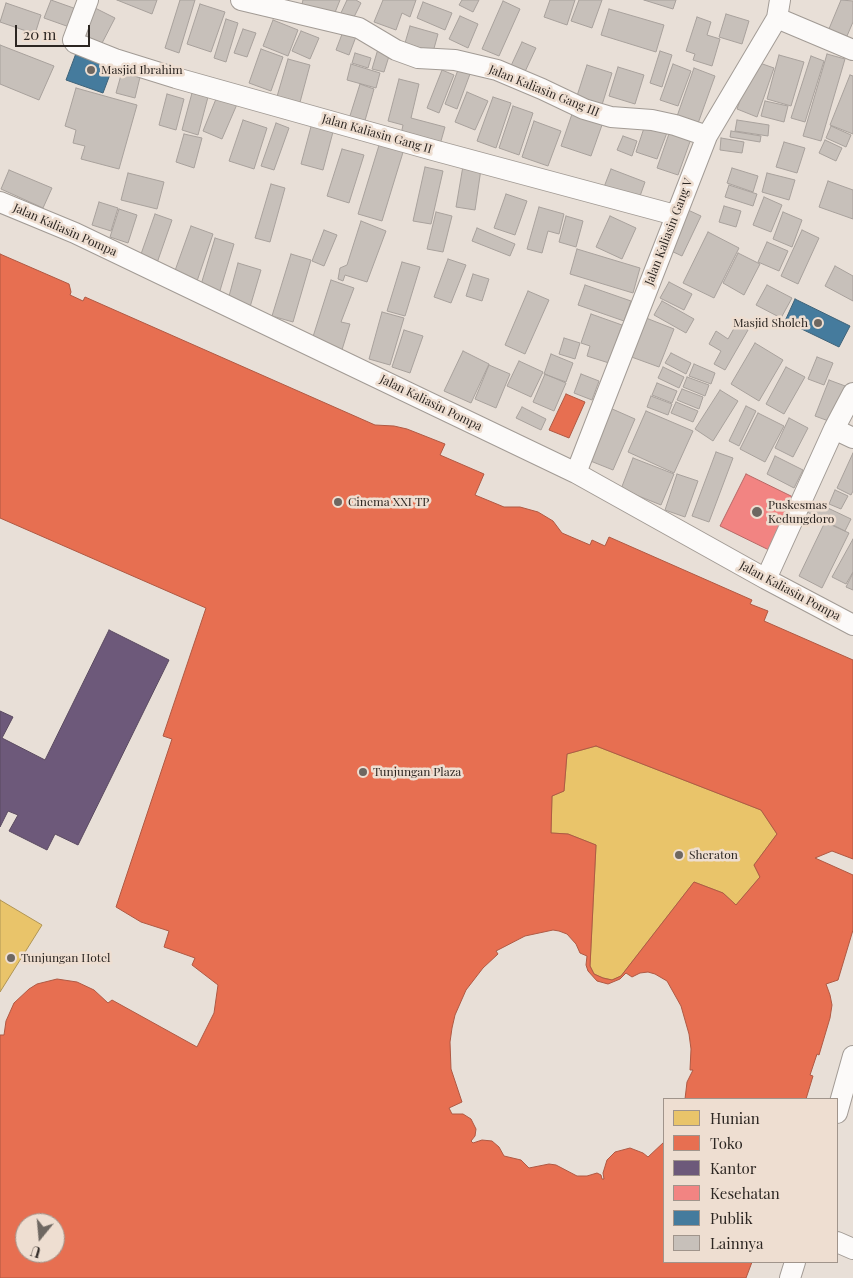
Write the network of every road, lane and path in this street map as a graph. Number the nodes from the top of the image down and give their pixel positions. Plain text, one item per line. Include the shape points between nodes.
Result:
1 (88, 0) edge
2 (241, 0) edge
3 (779, 9) edge
4 (853, 50) edge
5 (707, 136) junction
6 (0, 202) edge
7 (675, 215) junction
8 (853, 393) edge
9 (834, 429) junction
10 (853, 438) edge
11 (576, 473) junction
12 (766, 579) junction
13 (853, 625) edge
14 (853, 1056) edge
15 (838, 1109) edge
16 (838, 1242) edge
17 (853, 1249) edge
18 (794, 1263) edge
19 (790, 1278) edge

1 - 7 street, Jalan Kaliasin Gang II via 74,37 75,43 115,59
2 - 5 street, Jalan Kaliasin Gang III via 359,28 396,50 418,58 456,60 497,70 584,109 610,117 652,120
3 - 4 street
3 - 5 street, Jalan Kaliasin Gang V
5 - 7 street, Jalan Kaliasin Gang V
6 - 11 street, Jalan Kaliasin Pompa via 75,233
7 - 11 street, Jalan Kaliasin Gang V
8 - 9 street
9 - 10 street
9 - 12 street
11 - 12 street, Jalan Kaliasin Pompa
12 - 13 street, Jalan Kaliasin Pompa
14 - 15 street
16 - 17 street
18 - 19 street

